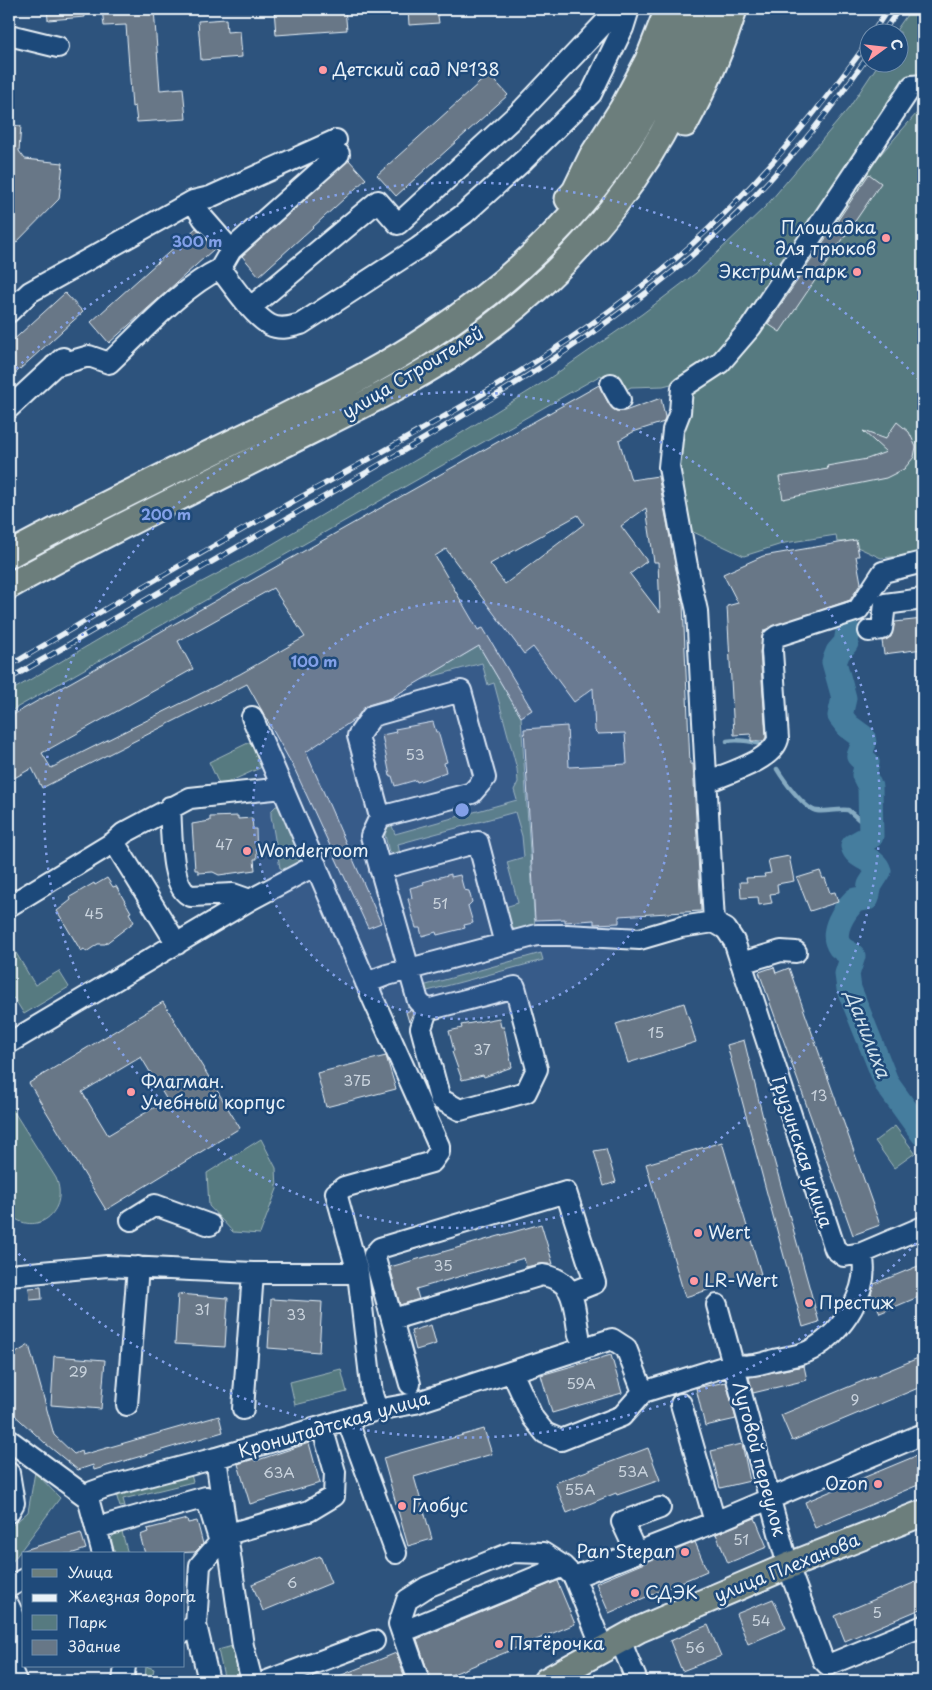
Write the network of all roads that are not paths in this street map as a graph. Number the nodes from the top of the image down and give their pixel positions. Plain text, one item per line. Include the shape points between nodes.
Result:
1 (621, 9) edge
2 (629, 9) edge
3 (668, 9) edge
4 (688, 9) edge
5 (713, 9) edge
6 (734, 9) edge
7 (9, 35) edge
8 (58, 47) dead end
9 (920, 80) edge
10 (193, 201) junction
11 (398, 224) junction
12 (418, 248) junction
13 (231, 250) junction
14 (220, 269) junction
15 (251, 307) junction
16 (9, 312) edge
17 (490, 328) junction
18 (70, 352) dead end
19 (54, 366) junction
20 (317, 400) junction
21 (9, 408) edge
22 (10, 553) edge
23 (923, 562) edge
24 (17, 581) edge
25 (923, 599) edge
26 (868, 631) dead end
27 (252, 717) dead end
28 (707, 782) junction
29 (283, 788) junction
30 (170, 807) junction
31 (380, 817) junction
32 (114, 842) junction
33 (316, 865) junction
34 (380, 869) junction
35 (250, 900) junction
36 (9, 906) edge
37 (714, 922) junction
38 (177, 944) junction
39 (505, 944) junction
40 (796, 952) dead end
41 (741, 963) junction
42 (410, 970) junction
43 (366, 983) junction
44 (427, 1010) junction
45 (11, 1037) edge
46 (132, 1220) dead end
47 (210, 1225) dead end
48 (923, 1228) edge
49 (862, 1253) junction
50 (138, 1267) junction
51 (253, 1273) junction
52 (358, 1273) junction
53 (9, 1275) edge
54 (570, 1293) junction
55 (717, 1305) dead end
56 (393, 1319) junction
57 (579, 1335) dead end
58 (733, 1364) junction
59 (512, 1372) junction
60 (410, 1384) dead end
61 (642, 1392) junction
62 (681, 1404) dead end
63 (127, 1405) dead end
64 (243, 1409) dead end
65 (377, 1410) junction
66 (347, 1419) junction
67 (322, 1427) junction
68 (923, 1434) edge
69 (9, 1440) edge
70 (216, 1458) junction
71 (9, 1474) edge
72 (88, 1498) junction
73 (770, 1499) junction
74 (660, 1508) dead end
75 (9, 1512) edge
76 (923, 1513) edge
77 (715, 1522) junction
78 (923, 1522) edge
79 (96, 1528) junction
80 (228, 1534) junction
81 (846, 1544) junction
82 (102, 1552) edge
83 (636, 1552) junction
84 (396, 1553) dead end
85 (788, 1566) junction
86 (568, 1571) junction
87 (22, 1581) edge
88 (9, 1587) edge
89 (9, 1606) edge
90 (923, 1626) edge
91 (190, 1629) edge
92 (402, 1632) junction
93 (22, 1634) edge
94 (374, 1641) dead end
95 (611, 1644) junction
96 (22, 1649) edge
97 (125, 1668) edge
98 (16, 1681) edge
99 (124, 1681) edge
100 (209, 1681) edge
101 (252, 1681) edge
102 (267, 1681) edge
103 (419, 1681) edge
104 (546, 1681) edge
105 (637, 1681) edge

1 - 11 street via 614,12 523,109
2 - 12 street via 590,94 486,195
3 - 20 main road via 648,60 622,109 592,156 575,191 553,217 500,270 461,302 349,372
4 - 20 main road, улица Строителей via 670,63 652,103 624,150 566,220 469,310 392,360
5 - 17 main road, улица Строителей via 677,107 628,188 585,243 545,284
6 - 17 main road via 703,92 631,208 550,282
7 - 8 street
9 - 28 street via 751,327 720,363 682,388 669,467 697,611
10 - 13 street via 203,218
10 - 13 street via 337,147
10 - 16 street via 30,292
11 - 12 street
11 - 15 street via 378,201
12 - 15 street via 295,326 270,324
13 - 14 street
14 - 15 street
14 - 19 street via 206,275 181,296 110,363 89,356
17 - 24 main road, улица Строителей via 390,391
18 - 19 street
19 - 21 street
20 - 22 main road, улица Строителей
22 - 24 street
23 - 28 street via 884,572 858,610 773,639 778,739 775,747 762,758
25 - 26 street via 885,604 882,629
27 - 29 street
28 - 37 street
29 - 30 street via 190,798
29 - 33 street
30 - 32 street via 124,832
30 - 35 street via 176,876 185,893 191,896 236,894
31 - 31 street via 358,736 372,716 461,691 485,778 472,793
31 - 34 street via 371,836
32 - 36 street
32 - 38 street
33 - 35 street
33 - 43 street
34 - 39 street via 478,842
34 - 42 street
35 - 38 street
37 - 39 street via 640,939 537,935
37 - 41 street via 732,936
38 - 45 street
39 - 42 street
40 - 41 street via 781,951
41 - 49 street, Грузинская улица via 830,1240 844,1256
42 - 43 street
42 - 44 street via 418,1001
43 - 52 street via 439,1152 432,1162 344,1187 336,1193
44 - 44 street via 515,987 537,1069 526,1092 460,1110 440,1099 421,1028
46 - 47 street via 155,1205
48 - 49 street, Грузинская улица
49 - 58 street via 864,1269 858,1301 828,1339 810,1351 746,1368
50 - 51 street
50 - 53 street
50 - 63 street
51 - 52 street
51 - 64 street
52 - 65 street via 372,1394
54 - 56 street via 565,1283 556,1277 542,1275
54 - 56 street via 595,1283 566,1192 380,1248 374,1255
54 - 57 street
55 - 58 street, Луговой переулок
56 - 60 street
58 - 61 street
58 - 73 street, Луговой переулок
59 - 61 street, Кронштадтская улица via 612,1339 626,1348
59 - 61 street via 534,1418 545,1433 561,1440 622,1416
59 - 65 street, Кронштадтская улица via 415,1403
62 - 77 street
65 - 66 street, Кронштадтская улица
66 - 67 street, Кронштадтская улица
66 - 84 street
67 - 70 street, Кронштадтская улица
67 - 80 street via 335,1472 334,1496 309,1511
68 - 73 street
69 - 72 street
70 - 72 street, Кронштадтская улица via 106,1486 92,1492
70 - 80 street
71 - 75 street via 14,1503
72 - 79 street
73 - 77 street
73 - 85 street, Луговой переулок
74 - 83 street via 622,1522
76 - 81 main road, улица Плеханова
77 - 83 street
78 - 81 main road
79 - 82 street
79 - 91 street via 206,1498 220,1542 200,1565
80 - 101 street via 242,1637
81 - 85 main road, улица Плеханова
83 - 86 street
85 - 90 street, Луговой переулок via 820,1653 828,1665
85 - 95 main road, улица Плеханова
86 - 92 street
86 - 92 street via 543,1554 513,1552 427,1586 407,1600 399,1624
86 - 95 street
87 - 88 street
89 - 93 street
91 - 100 street
92 - 103 street
94 - 102 street
95 - 104 main road, улица Плеханова
95 - 105 street
96 - 98 street via 10,1667
97 - 99 street

